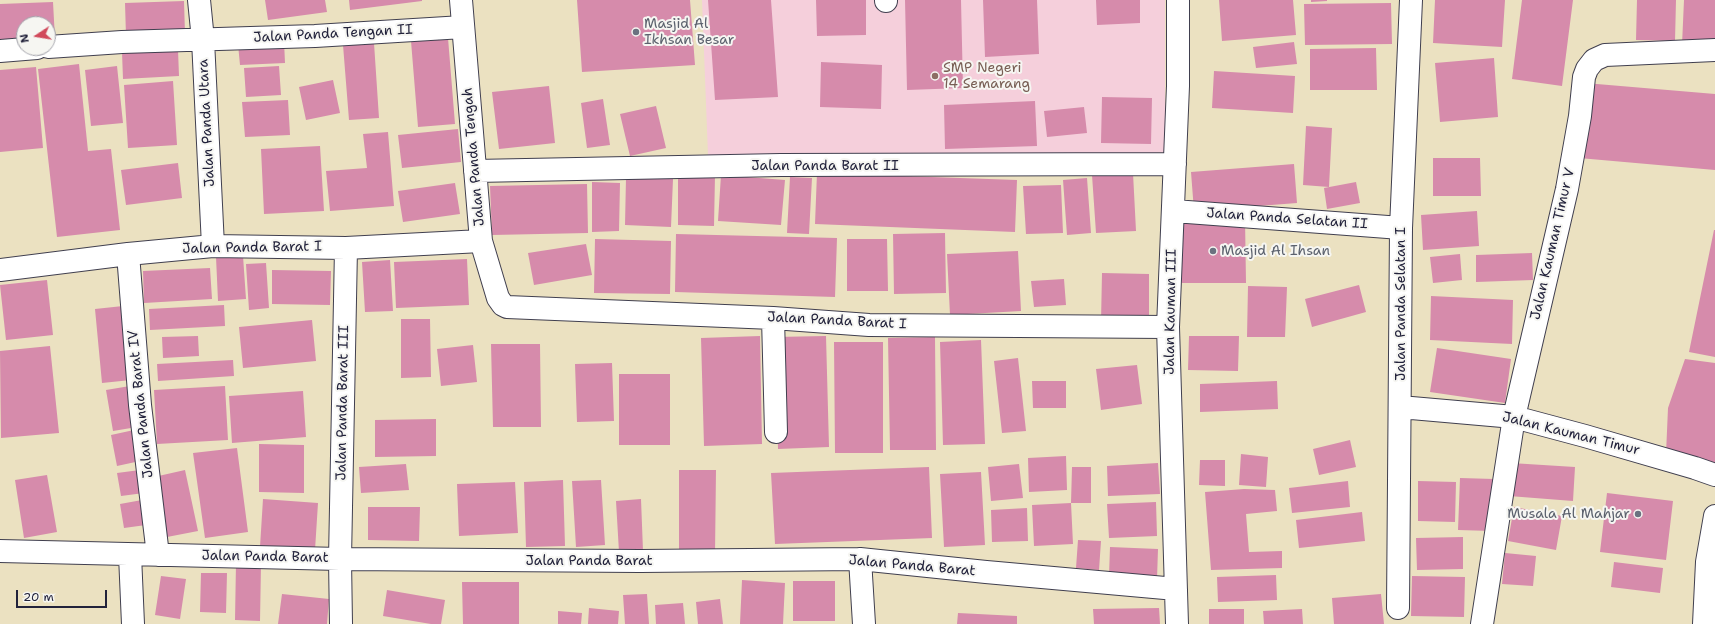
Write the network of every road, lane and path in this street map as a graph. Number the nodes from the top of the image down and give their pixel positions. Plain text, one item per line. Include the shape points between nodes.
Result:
1 (199, 0) edge
2 (461, 0) edge
3 (1178, 0) edge
4 (1411, 0) edge
5 (463, 27) junction
6 (203, 40) junction
7 (56, 46) edge
8 (16, 50) edge
9 (1715, 50) edge
10 (0, 51) edge
11 (1175, 164) junction
12 (475, 171) junction
13 (1174, 211) junction
14 (1401, 228) junction
15 (481, 241) junction
16 (213, 246) junction
17 (346, 248) junction
18 (128, 254) junction
19 (0, 270) edge
20 (507, 307) joint
21 (773, 318) junction
22 (1168, 327) junction
23 (1400, 407) junction
24 (1514, 417) junction
25 (776, 432) dead end
26 (1715, 475) edge
27 (1715, 516) edge
28 (0, 551) edge
29 (130, 555) junction
30 (158, 555) junction
31 (340, 558) junction
32 (860, 559) junction
33 (1176, 589) junction
34 (1398, 608) dead end
35 (133, 624) edge
36 (341, 624) edge
37 (864, 624) edge
38 (1177, 624) edge
39 (1482, 624) edge
40 (1704, 624) edge

1 - 6 street, Jalan Panda Utara
2 - 5 street, Jalan Panda Tengah
3 - 11 street, Jalan Kauman III
4 - 14 street, Jalan Panda Selatan I
5 - 6 street, Jalan Panda Tengan II
5 - 12 street, Jalan Panda Tengah
6 - 7 street, Jalan Panda Tengan II
6 - 16 street, Jalan Panda Utara
8 - 10 street
9 - 24 street, Jalan Kauman Timur V via 1605,55 1594,60 1587,69 1567,189
11 - 12 street, Jalan Panda Barat II via 781,165
11 - 13 street, Jalan Kauman III
12 - 15 street, Jalan Panda Tengah
13 - 14 street, Jalan Panda Selatan II
13 - 22 street, Jalan Kauman III
14 - 23 street, Jalan Panda Selatan I
15 - 17 street, Jalan Panda Barat I
15 - 20 street, Jalan Panda Tengah via 498,298
16 - 17 street, Jalan Panda Barat I
16 - 18 street, Jalan Panda Barat I
17 - 31 street, Jalan Panda Barat III
18 - 19 street, Jalan Panda Barat I
18 - 30 street, Jalan Panda Barat IV via 140,405
20 - 21 street, Jalan Panda Barat I
21 - 22 street, Jalan Panda Barat I via 869,324
21 - 25 street
22 - 33 street, Jalan Kauman III
23 - 24 street, Jalan Kauman Timur
23 - 34 street, Jalan Panda Selatan I
24 - 26 street, Jalan Kauman Timur
24 - 39 street, Jalan Kauman Timur V
27 - 40 street via 1707,562
28 - 29 street, Jalan Panda Barat
29 - 30 street, Jalan Panda Barat
29 - 35 street
30 - 31 street, Jalan Panda Barat
31 - 32 street, Jalan Panda Barat via 640,561
31 - 36 street, Jalan Panda Barat III
32 - 33 street, Jalan Panda Barat
32 - 37 street
33 - 38 street, Jalan Kauman III

